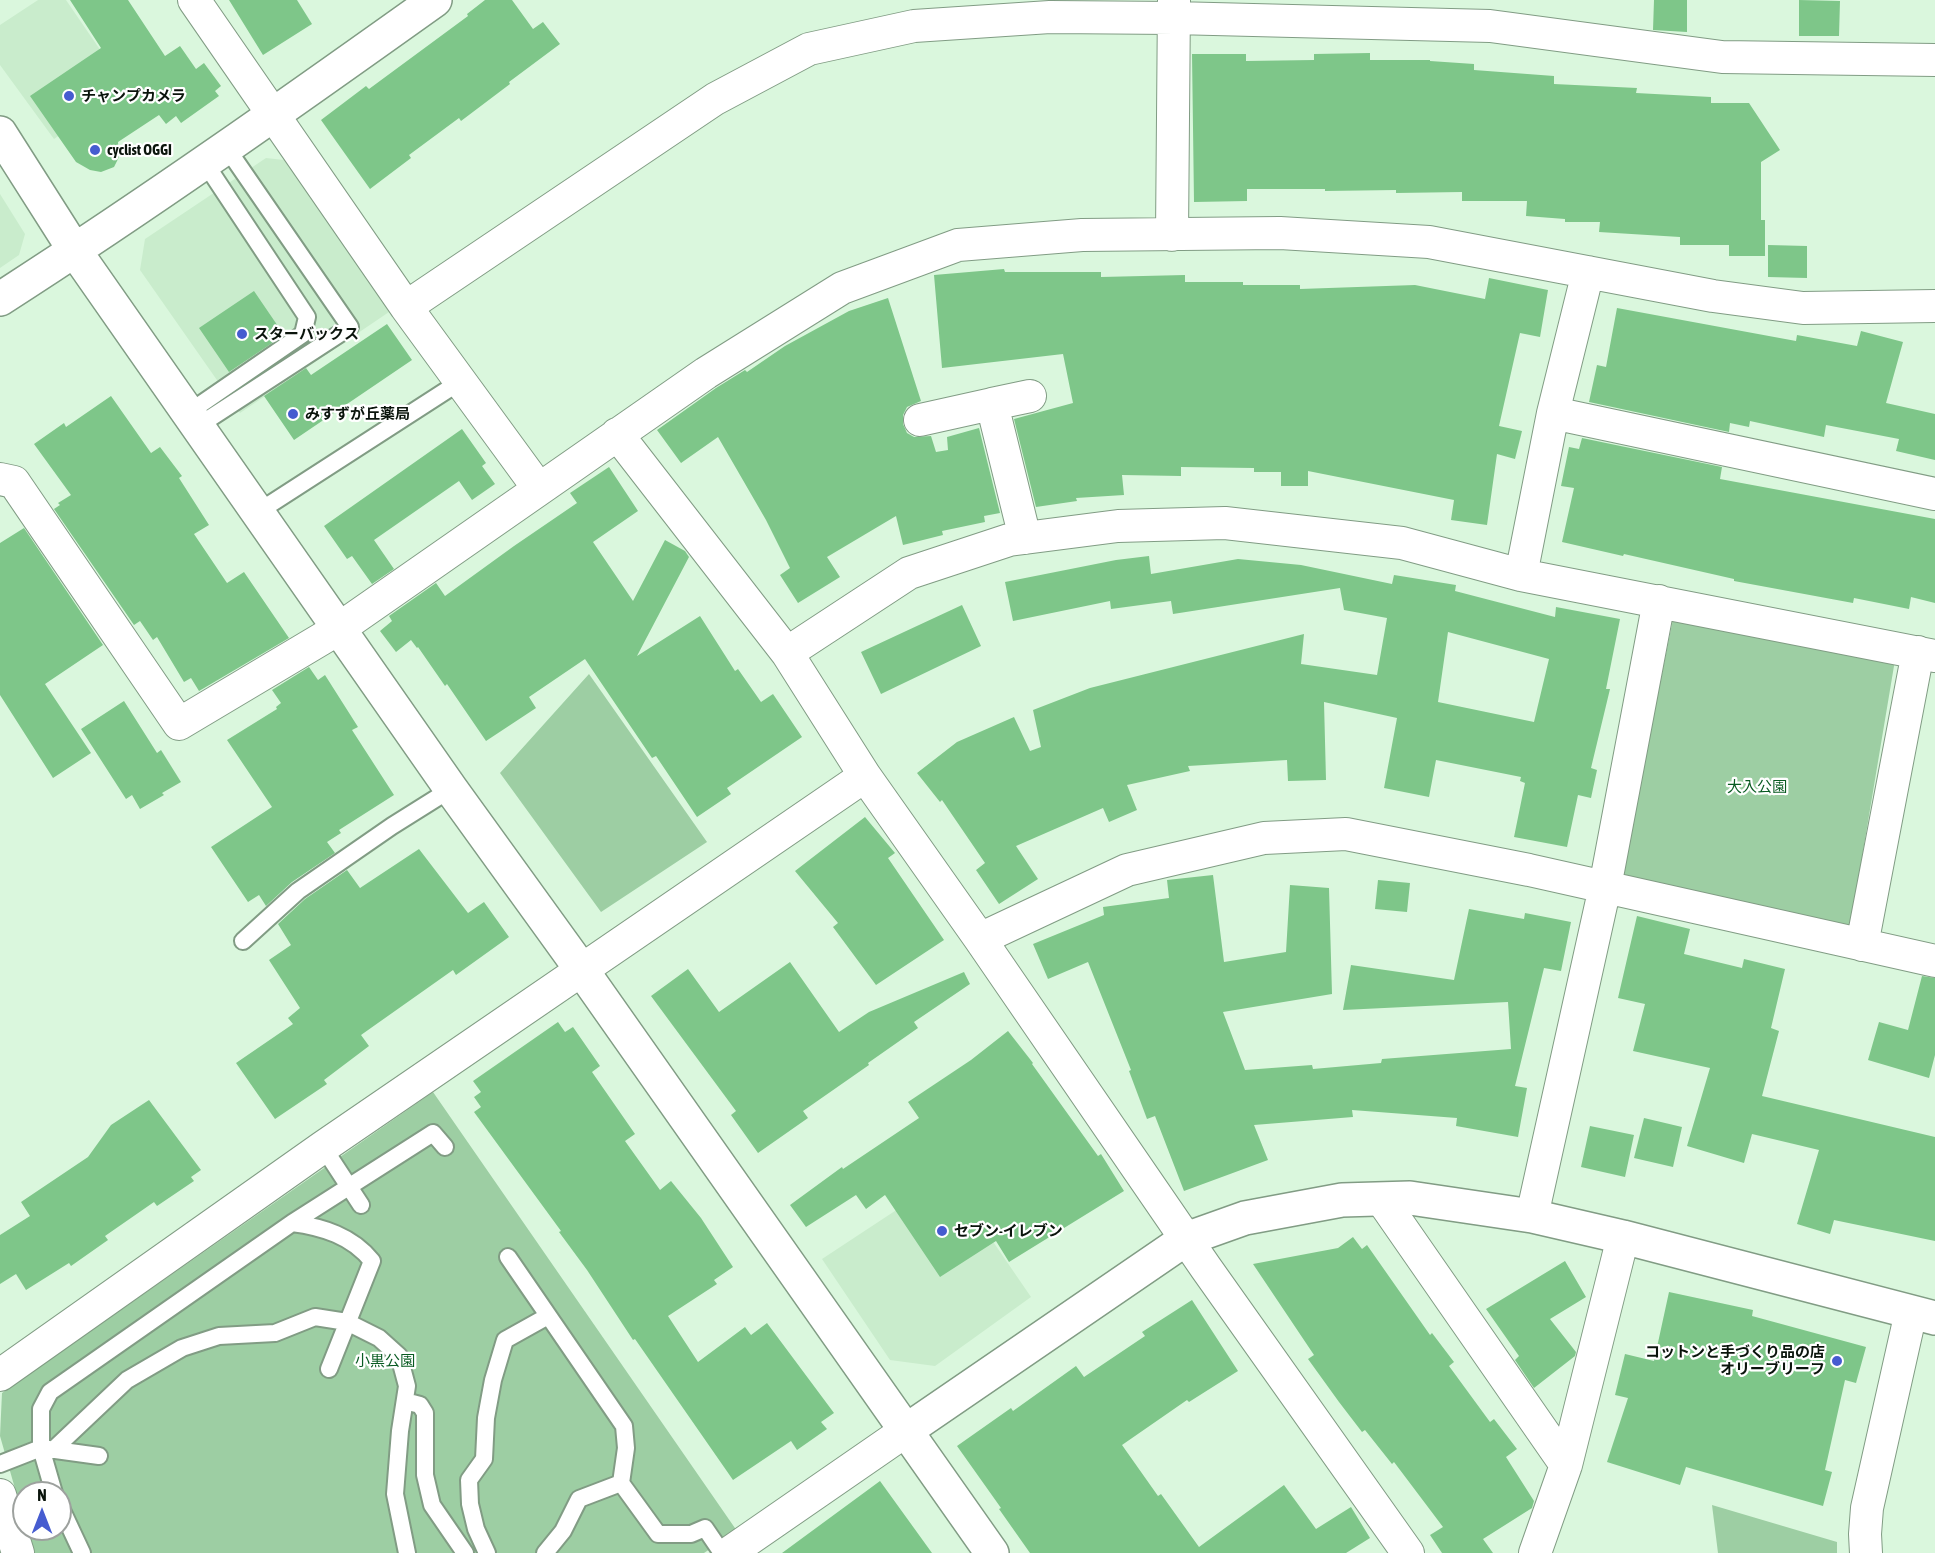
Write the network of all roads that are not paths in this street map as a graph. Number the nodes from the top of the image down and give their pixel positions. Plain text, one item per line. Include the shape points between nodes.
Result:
1 (194, 0) edge
2 (435, 0) edge
3 (1174, 9) edge
4 (1935, 60) edge
5 (273, 115) junction
6 (0, 133) edge
7 (216, 155) junction
8 (1172, 235) junction
9 (75, 251) junction
10 (1588, 272) junction
11 (0, 299) edge
12 (1935, 306) edge
13 (406, 307) junction
14 (461, 381) junction
15 (1030, 396) dead end
16 (992, 404) junction
17 (1553, 413) junction
18 (193, 419) junction
19 (920, 420) dead end
20 (617, 434) junction
21 (0, 479) edge
22 (539, 489) junction
23 (1935, 494) edge
24 (258, 512) junction
25 (1024, 538) junction
26 (1521, 575) junction
27 (1659, 601) junction
28 (340, 628) junction
29 (787, 653) junction
30 (1926, 654) edge
31 (865, 776) junction
32 (451, 789) junction
33 (1605, 887) junction
34 (980, 939) junction
35 (243, 941) dead end
36 (1862, 945) junction
37 (1935, 961) edge
38 (581, 969) junction
39 (323, 1147) junction
40 (445, 1147) dead end
41 (349, 1187) junction
42 (1382, 1200) junction
43 (361, 1205) dead end
44 (1532, 1216) junction
45 (292, 1223) junction
46 (1623, 1237) junction
47 (1186, 1239) junction
48 (508, 1257) dead end
49 (1923, 1315) edge
50 (548, 1316) junction
51 (347, 1322) junction
52 (329, 1369) dead end
53 (0, 1375) edge
54 (405, 1401) junction
55 (907, 1430) junction
56 (47, 1449) junction
57 (99, 1456) dead end
58 (0, 1464) edge
59 (1566, 1465) junction
60 (52, 1481) edge
61 (621, 1483) junction
62 (0, 1495) edge
63 (72, 1532) edge
64 (730, 1552) edge
65 (18, 1553) edge
66 (82, 1553) edge
67 (408, 1553) edge
68 (465, 1553) edge
69 (487, 1553) edge
70 (545, 1553) edge
71 (992, 1553) edge
72 (1408, 1553) edge
73 (1535, 1553) edge
74 (1866, 1553) edge

1 - 5 street
2 - 5 street
3 - 4 street via 1490,26 1722,57
3 - 8 street
3 - 13 street via 914,26 809,49 715,99
5 - 7 street
5 - 13 street
6 - 9 street
7 - 9 street
7 - 18 lane via 307,316 303,334
7 - 18 lane via 350,327
8 - 10 street via 1280,234 1429,242
8 - 20 street via 1082,235 958,245 842,288 706,372
9 - 11 street
9 - 18 street
10 - 12 street via 1713,296 1803,308
10 - 17 street
13 - 14 street
14 - 22 street
14 - 24 lane
15 - 16 street
16 - 19 street
16 - 25 street
17 - 23 street
17 - 26 street
18 - 24 street
20 - 22 street
20 - 29 street
21 - 28 street via 14,482 179,724
22 - 28 street
24 - 28 street
25 - 26 street via 1118,526 1225,523 1402,543
25 - 29 street via 909,573
26 - 27 street
27 - 30 street
27 - 33 street
28 - 32 street
29 - 31 street
30 - 36 street
31 - 34 street
31 - 38 street
32 - 35 lane via 298,891
32 - 38 street
33 - 34 street via 1346,834 1264,838 1127,870
33 - 36 street
33 - 44 street
34 - 47 street
36 - 37 street
38 - 39 street
38 - 55 street
39 - 41 lane
39 - 53 street
40 - 41 lane via 433,1133
41 - 43 lane
41 - 45 lane
42 - 44 street via 1410,1198
42 - 47 street via 1342,1200 1245,1218
42 - 59 street
44 - 46 street
45 - 51 lane via 333,1233 361,1248 372,1262
45 - 56 lane via 50,1392 41,1409
46 - 49 street
46 - 59 street
47 - 55 street
47 - 72 street
48 - 50 lane
49 - 74 street via 1867,1508
50 - 61 lane via 624,1426 626,1448
50 - 69 lane via 505,1340 493,1380 484,1459 469,1480 476,1529
51 - 52 lane
51 - 54 lane via 379,1338 399,1356 407,1386
51 - 56 lane via 315,1317 274,1333 219,1336 182,1348 127,1380
54 - 67 lane via 395,1494
54 - 68 lane via 420,1405 425,1413 425,1475 432,1505
55 - 64 street
55 - 71 street
56 - 57 lane
56 - 58 lane
56 - 60 lane
59 - 73 street
61 - 64 lane via 658,1534 691,1534 705,1528
61 - 70 lane via 579,1499 563,1531
62 - 65 street
63 - 66 lane

